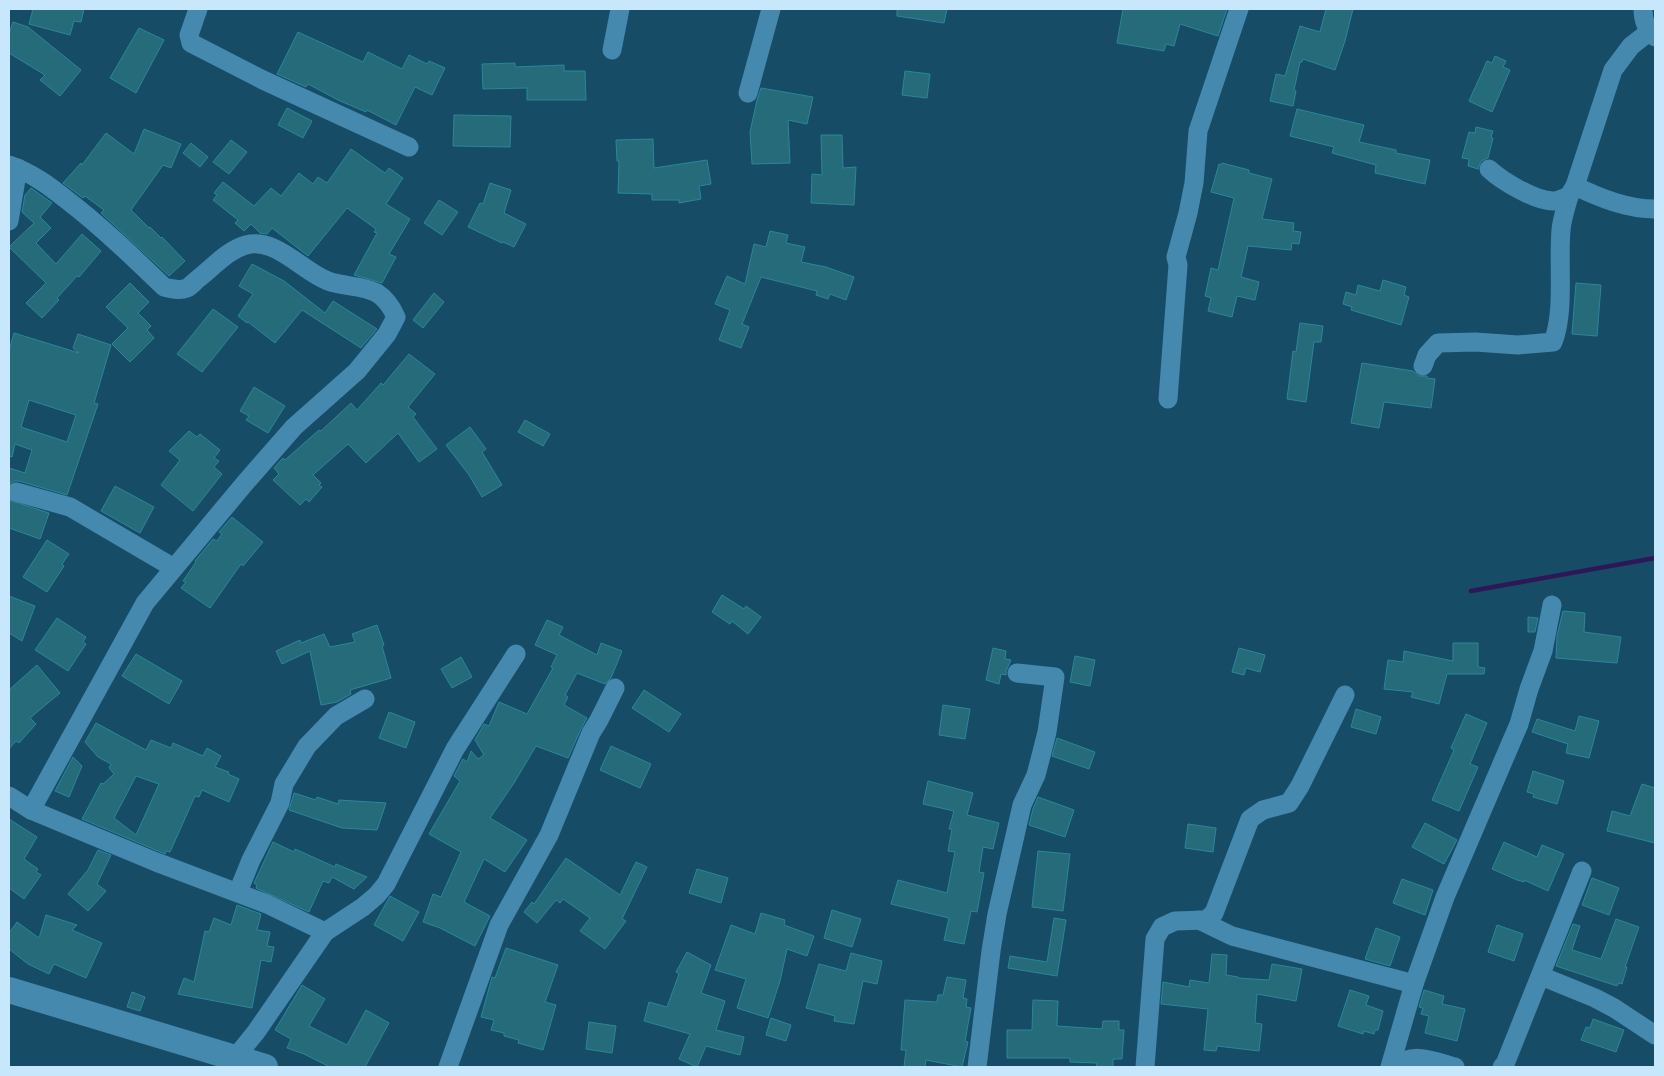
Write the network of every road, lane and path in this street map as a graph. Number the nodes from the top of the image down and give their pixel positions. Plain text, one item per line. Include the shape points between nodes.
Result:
1 (198, 9) edge
2 (620, 9) edge
3 (771, 9) edge
4 (1239, 9) edge
5 (1644, 9) edge
6 (1652, 34) edge
7 (612, 50) dead end
8 (748, 93) dead end
9 (408, 147) dead end
10 (13, 166) edge
11 (1489, 169) dead end
12 (1572, 191) junction
13 (1655, 209) edge
14 (9, 222) edge
15 (1423, 366) dead end
16 (1168, 400) dead end
17 (16, 492) dead end
18 (174, 568) junction
19 (1552, 605) dead end
20 (516, 654) dead end
21 (1016, 673) dead end
22 (615, 688) dead end
23 (1345, 695) dead end
24 (365, 699) dead end
25 (9, 796) edge
26 (31, 810) junction
27 (1582, 871) dead end
28 (238, 892) junction
29 (1199, 920) junction
30 (325, 932) junction
31 (1541, 976) junction
32 (1414, 984) junction
33 (9, 990) edge
34 (1655, 1035) edge
35 (235, 1058) junction
36 (265, 1067) edge
37 (448, 1067) edge
38 (977, 1067) edge
39 (1145, 1067) edge
40 (1391, 1067) edge
41 (1455, 1067) edge
42 (1502, 1067) edge

1 - 9 street via 189,35 191,43
2 - 7 street
3 - 8 street
4 - 16 street via 1198,131 1194,183 1176,257
5 - 6 street via 1643,19
6 - 12 street via 1631,46 1614,70
10 - 14 street
10 - 18 street via 37,177 84,213 164,287 172,290 188,288 234,251 256,244 284,254 325,280 377,293 396,317 387,334 356,371 294,427
11 - 12 street via 1501,180 1553,201
12 - 13 street via 1633,207
12 - 15 street via 1561,229 1559,311 1553,342 1518,345 1438,343
17 - 18 street via 70,507
18 - 26 street via 145,603
19 - 32 street via 1543,651 1519,724 1445,897
20 - 30 street via 455,749 386,884 363,907
21 - 38 street via 1055,676 1044,745 1036,775 1022,805 997,914
22 - 37 street via 591,733 549,835 500,925
23 - 29 street via 1289,803 1263,810 1250,819 1214,913 1206,920
24 - 28 street via 336,716 307,746 284,784 280,803
25 - 26 street
26 - 28 street
27 - 31 street
28 - 30 street
29 - 32 street via 1232,936
29 - 39 street via 1175,921 1162,927 1154,939
30 - 35 street
31 - 34 street via 1601,1002
31 - 42 street
32 - 40 street
33 - 35 main road
35 - 36 main road
40 - 41 street via 1418,1058

